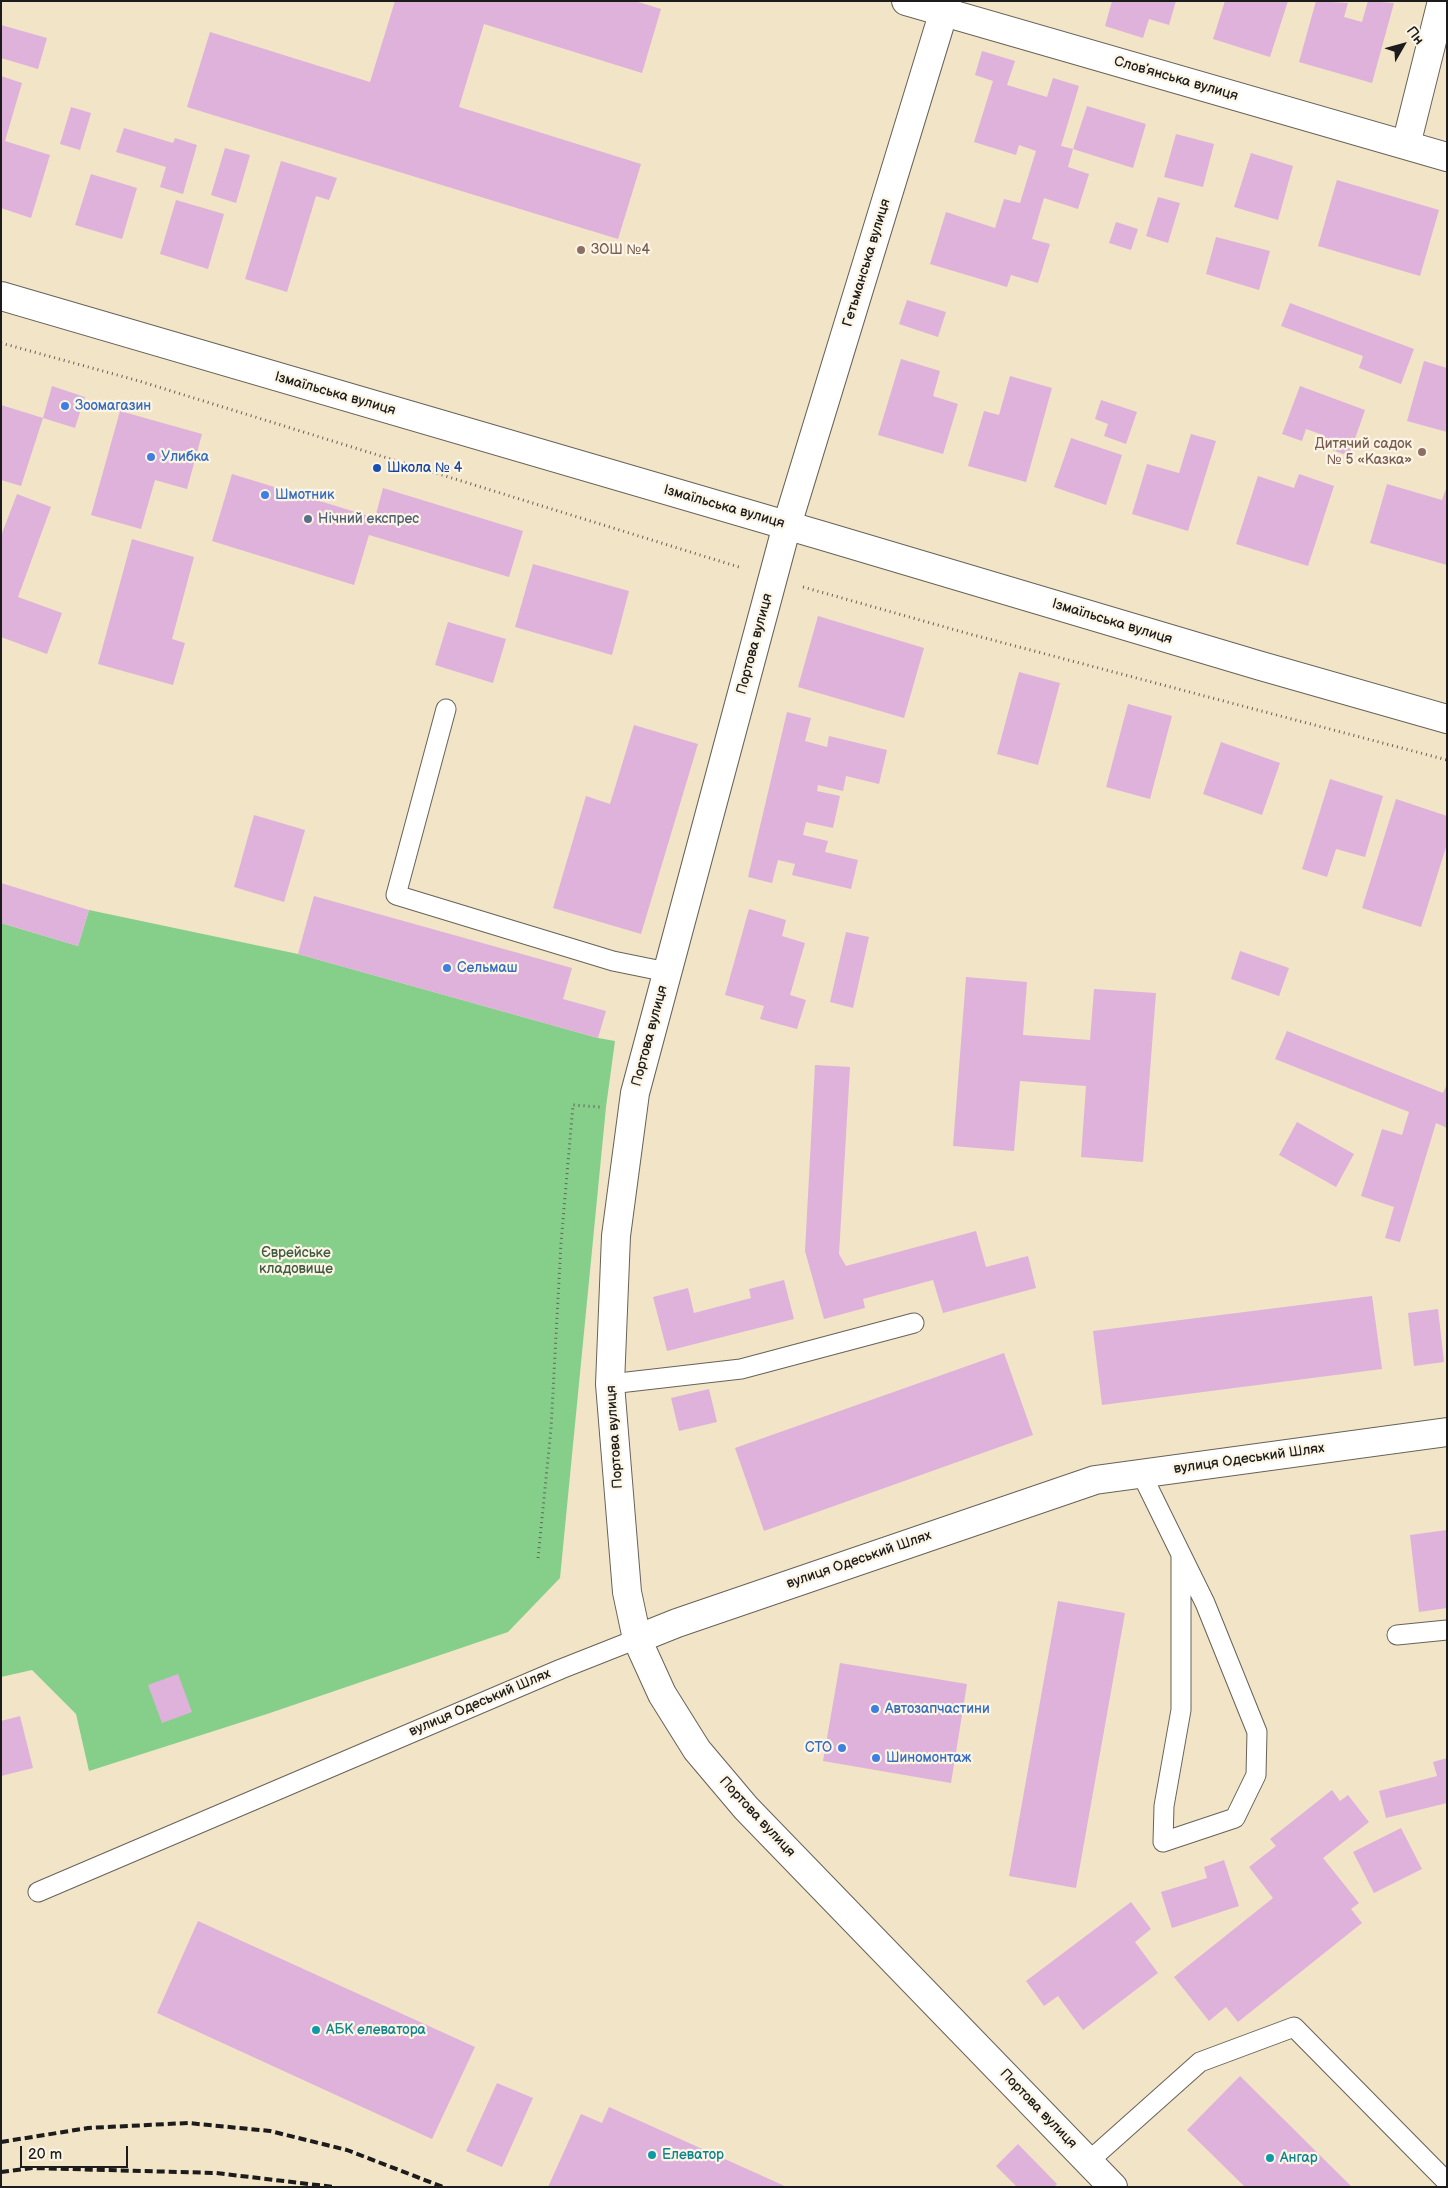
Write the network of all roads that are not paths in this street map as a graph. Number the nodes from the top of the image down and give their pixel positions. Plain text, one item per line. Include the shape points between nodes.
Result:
1 (906, 1) edge
2 (1442, 1) edge
3 (946, 7) edge
4 (1406, 145) junction
5 (1447, 156) edge
6 (1, 296) edge
7 (787, 525) junction
8 (446, 710) dead end
9 (1447, 719) edge
10 (667, 972) junction
11 (914, 1322) dead end
12 (610, 1384) junction
13 (1447, 1432) edge
14 (1141, 1473) junction
15 (1181, 1555) junction
16 (1447, 1630) edge
17 (1397, 1635) dead end
18 (637, 1639) junction
19 (38, 1892) dead end
20 (1089, 2162) junction
21 (1445, 2180) dead end
22 (1113, 2187) edge

1 - 3 main road, Словʼянська вулиця
2 - 4 main road
3 - 4 main road, Словʼянська вулиця
3 - 7 main road, Гетьманська вулиця
4 - 5 main road, Словʼянська вулиця
6 - 7 main road, Ізмаїльська вулиця
7 - 9 main road, Ізмаїльська вулиця
7 - 10 main road, Портова вулиця
8 - 10 lane via 396,895 613,961
10 - 12 main road, Портова вулиця via 635,1093 616,1236
11 - 12 lane via 741,1369
12 - 18 main road, Портова вулиця via 627,1592
13 - 14 main road, вулиця Одеський Шлях
14 - 15 lane
14 - 18 main road, вулиця Одеський Шлях via 1095,1480
15 - 15 lane via 1182,1710 1164,1806 1163,1842 1235,1818 1256,1775 1256,1732 1205,1603
16 - 17 lane
18 - 19 lane, вулиця Одеський Шлях
18 - 20 main road, Портова вулиця via 662,1694 697,1750 746,1808
20 - 21 lane via 1200,2062 1294,2028
20 - 22 main road, Портова вулиця

